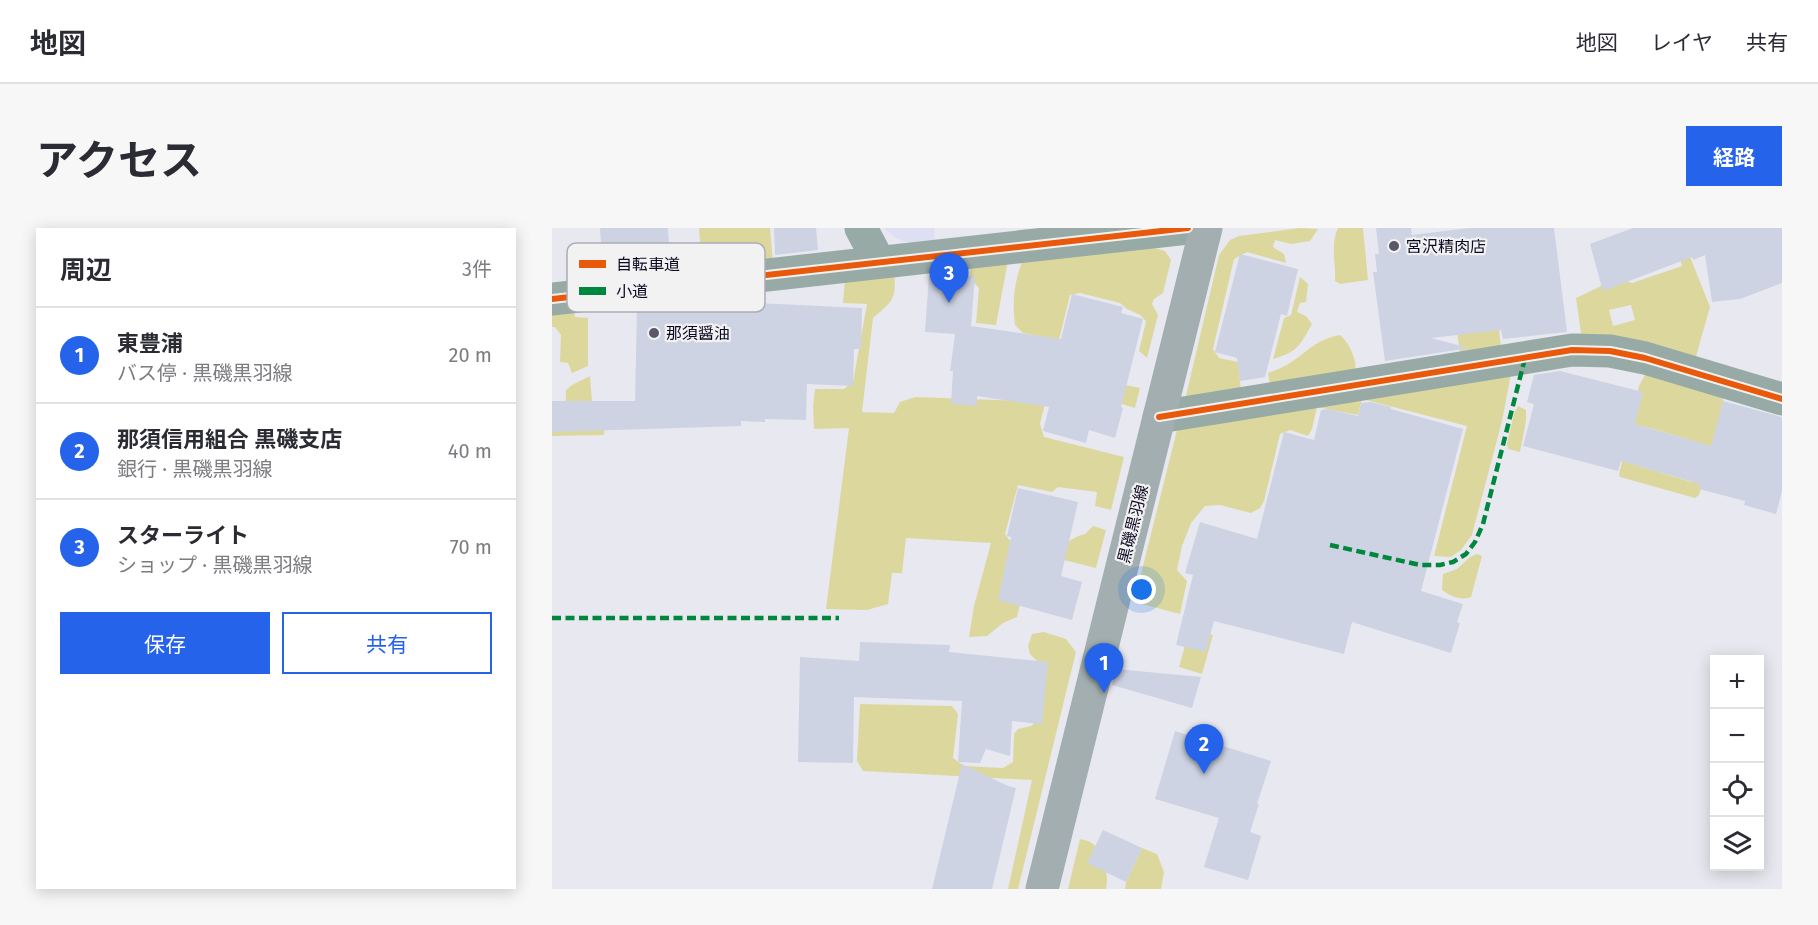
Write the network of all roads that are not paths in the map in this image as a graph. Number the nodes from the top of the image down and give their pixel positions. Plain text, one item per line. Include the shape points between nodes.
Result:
1 (861, 228) edge
2 (1188, 228) edge
3 (1206, 228) edge
4 (879, 262) junction
5 (765, 275) edge
6 (567, 297) edge
7 (552, 299) edge
8 (1782, 399) edge
9 (1159, 417) junction
10 (1042, 889) edge

1 - 4 street
2 - 4 street
3 - 9 main road, 黒磯黒羽線
4 - 5 street
6 - 7 street
8 - 9 street via 1645,358 1610,351 1572,351
9 - 10 main road, 黒磯黒羽線

